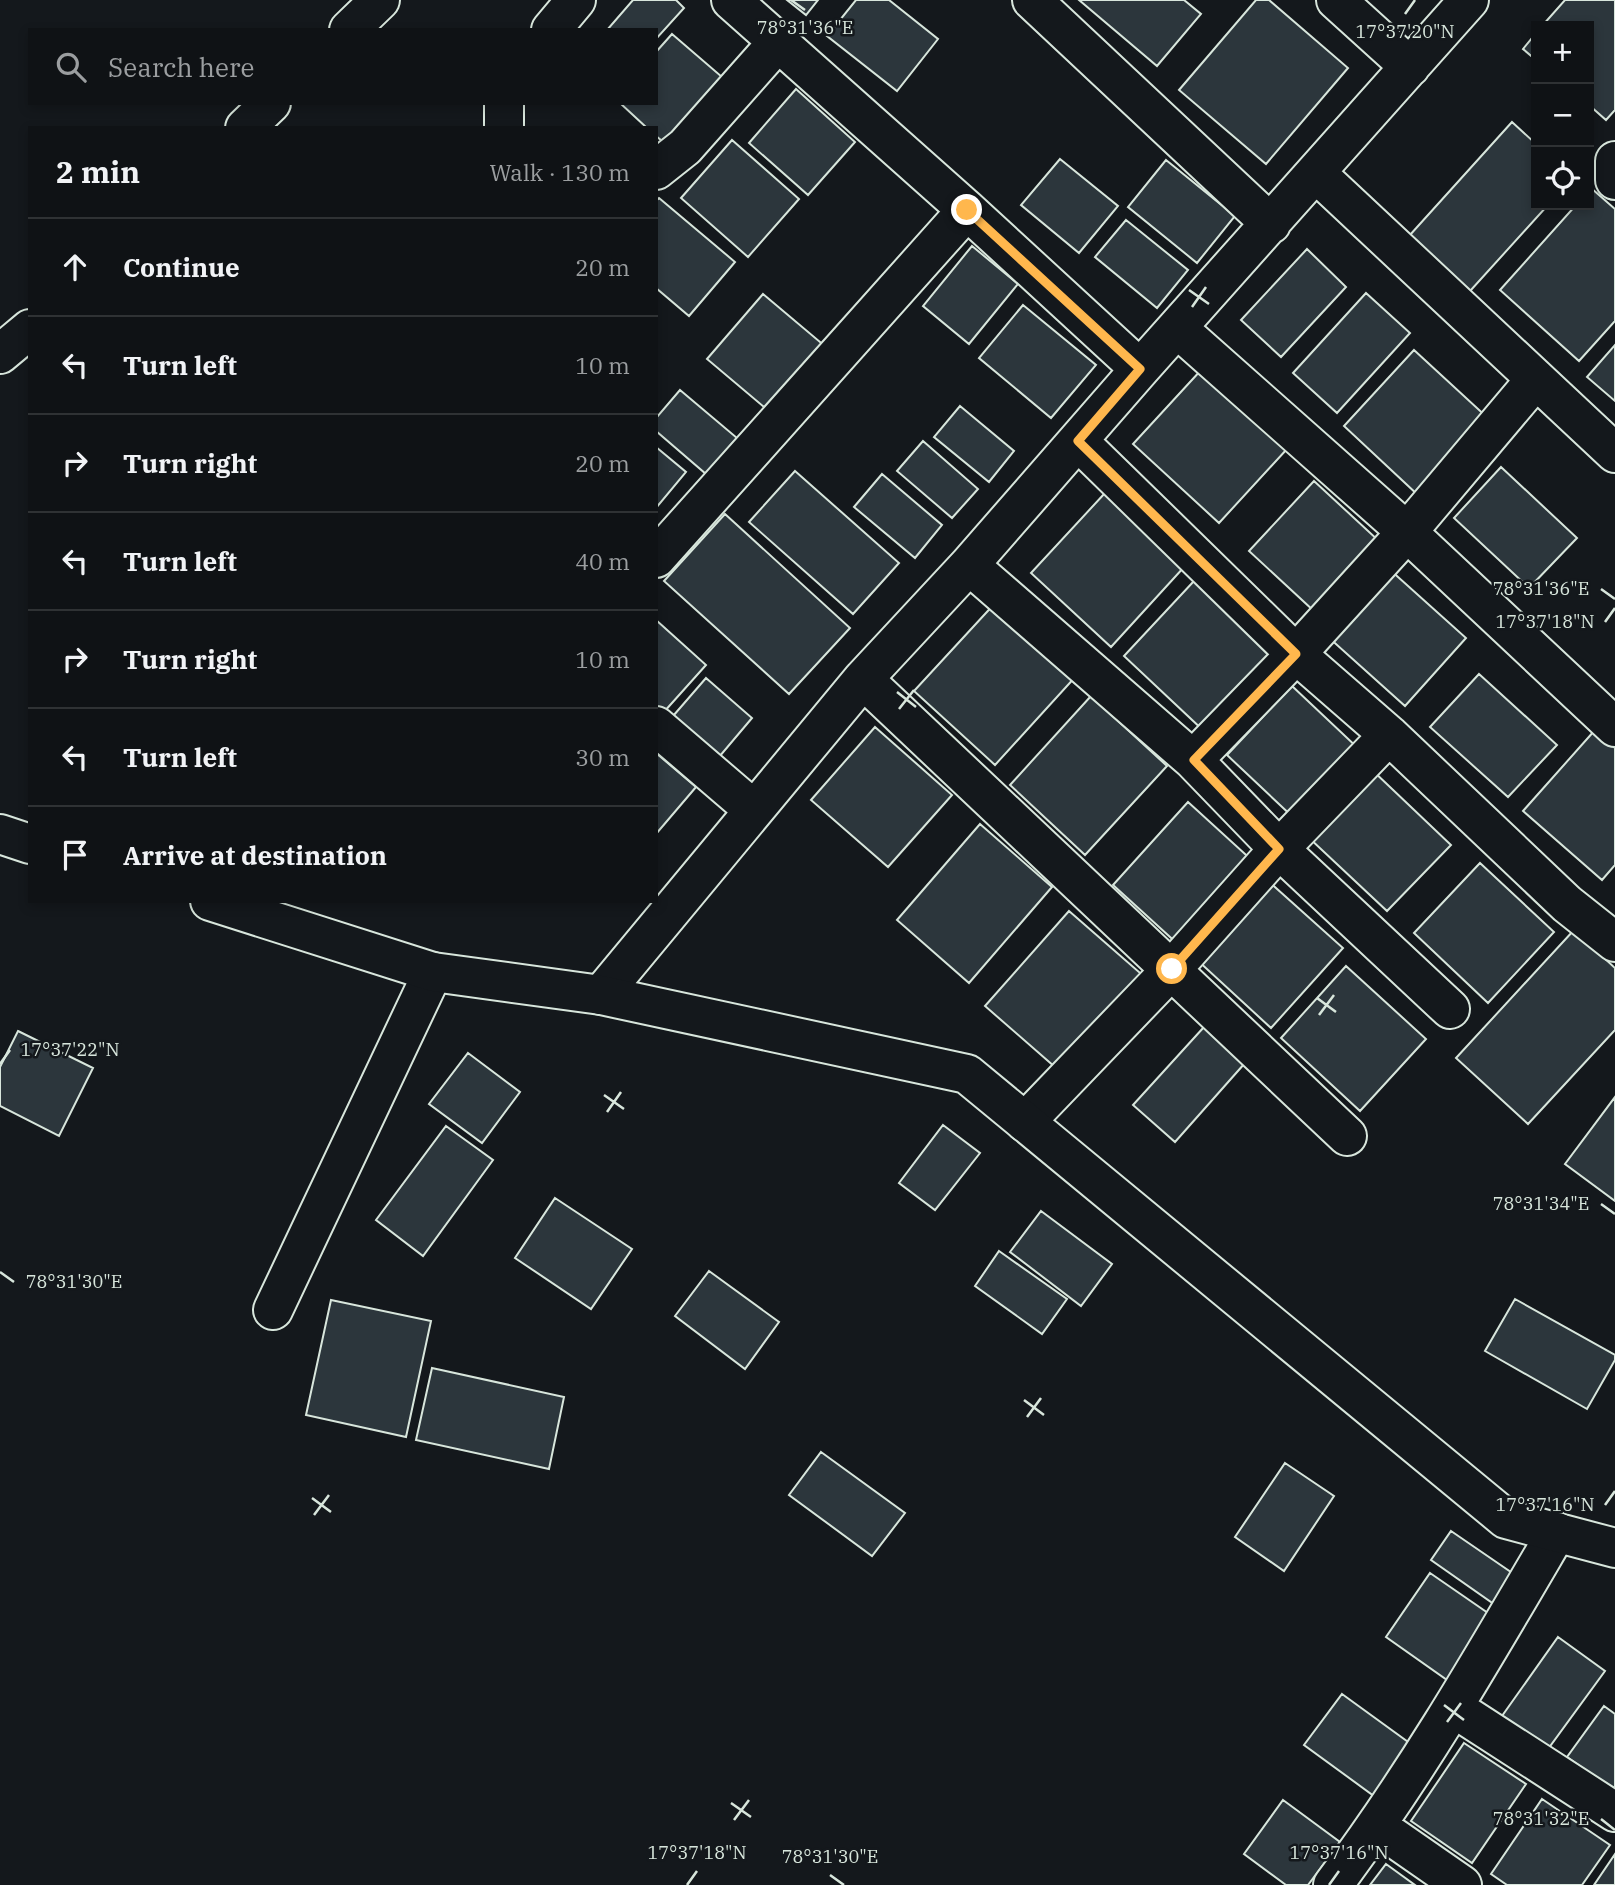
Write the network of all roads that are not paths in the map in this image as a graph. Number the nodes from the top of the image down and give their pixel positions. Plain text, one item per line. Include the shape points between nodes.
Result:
1 (380, 0) edge
2 (576, 0) edge
3 (731, 0) edge
4 (1032, 0) edge
5 (1335, 0) edge
6 (1469, 0) edge
7 (351, 28) edge
8 (553, 28) edge
9 (778, 43) junction
10 (1410, 67) junction
11 (269, 105) edge
12 (504, 105) edge
13 (247, 126) edge
14 (504, 126) edge
15 (1615, 161) edge
16 (658, 168) edge
17 (1317, 174) junction
18 (1615, 180) edge
19 (967, 210) junction
20 (1271, 224) junction
21 (1177, 328) junction
22 (28, 330) edge
23 (0, 354) edge
24 (1140, 369) junction
25 (1536, 379) junction
26 (1078, 441) junction
27 (1615, 453) edge
28 (1408, 532) junction
29 (658, 556) edge
30 (969, 565) junction
31 (1296, 654) junction
32 (863, 679) junction
33 (1615, 727) edge
34 (658, 728) edge
35 (1390, 735) junction
36 (1194, 760) junction
37 (754, 810) junction
38 (0, 834) edge
39 (28, 843) edge
40 (1279, 849) junction
41 (216, 903) edge
42 (1615, 942) edge
43 (1172, 969) junction
44 (433, 972) junction
45 (601, 995) junction
46 (1450, 1009) dead end
47 (1025, 1122) junction
48 (1347, 1136) dead end
49 (273, 1310) dead end
50 (1556, 1532) junction
51 (1615, 1548) edge
52 (1454, 1709) junction
53 (1615, 1812) edge
54 (1377, 1826) junction
55 (1333, 1885) edge
56 (1462, 1885) edge

1 - 7 street
2 - 8 street
3 - 9 street
4 - 20 street
5 - 10 street
6 - 10 street
9 - 16 street via 685,147
9 - 19 street
10 - 17 street
11 - 13 street
12 - 14 street
15 - 18 street
17 - 20 street
17 - 25 street
19 - 24 street
19 - 29 street
20 - 21 street
21 - 24 street
21 - 28 street
22 - 23 street
24 - 26 street
25 - 27 street
25 - 28 street
26 - 30 street
26 - 31 street
28 - 31 street
28 - 33 street
30 - 32 street
30 - 36 street
31 - 35 street
31 - 36 street
32 - 37 street
32 - 43 street
34 - 37 street
35 - 40 street
35 - 42 street via 1567,904
36 - 40 street
37 - 45 street
38 - 39 street
40 - 43 street
40 - 46 street
41 - 44 street
43 - 47 street
43 - 48 street
44 - 45 street
44 - 49 street
45 - 47 street via 967,1074
47 - 50 street via 1506,1519
50 - 51 street
50 - 52 street
52 - 53 street
52 - 54 street
54 - 55 street
54 - 56 street

